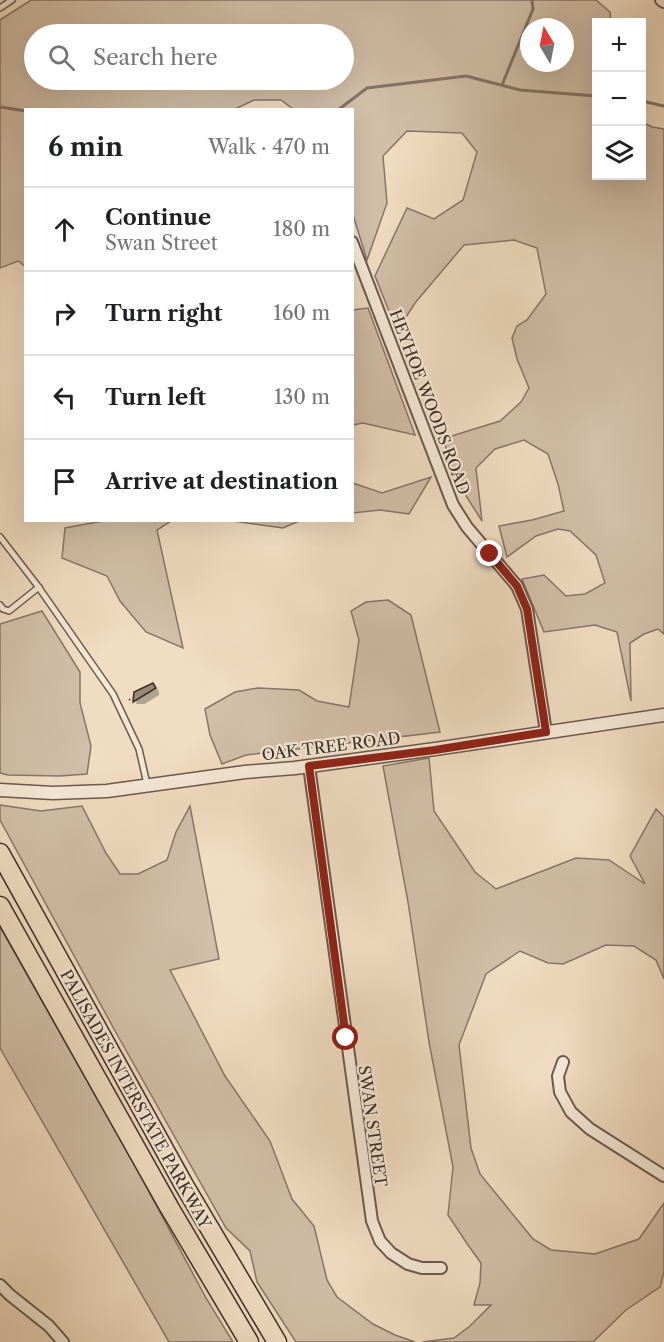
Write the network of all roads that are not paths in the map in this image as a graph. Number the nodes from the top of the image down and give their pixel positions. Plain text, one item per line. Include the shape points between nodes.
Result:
1 (12, 0) edge
2 (0, 8) edge
3 (354, 247) edge
4 (0, 537) edge
5 (39, 587) junction
6 (0, 605) edge
7 (664, 715) edge
8 (546, 732) junction
9 (309, 766) junction
10 (148, 786) junction
11 (1, 790) edge
12 (0, 853) edge
13 (0, 906) edge
14 (564, 1062) dead end
15 (664, 1176) edge
16 (441, 1268) dead end
17 (0, 1285) edge
18 (63, 1342) edge
19 (249, 1342) edge
20 (277, 1342) edge

1 - 2 lane
3 - 8 street, HEYHOE WOODS ROAD via 453,505 517,586 527,609
4 - 5 lane
5 - 6 lane via 9,611
5 - 10 lane via 113,694 138,749
7 - 8 street, OAK TREE ROAD
8 - 9 street, OAK TREE ROAD
9 - 10 street, OAK TREE ROAD
9 - 16 street, SWAN STREET via 372,1221 380,1241 391,1253 408,1264
10 - 11 street, OAK TREE ROAD via 53,794
12 - 20 highway, PALISADES INTERSTATE PARKWAY via 184,1185
13 - 19 highway, PALISADES INTERSTATE PARKWAY
14 - 15 street via 558,1076 560,1092 571,1112 590,1129
17 - 18 street

